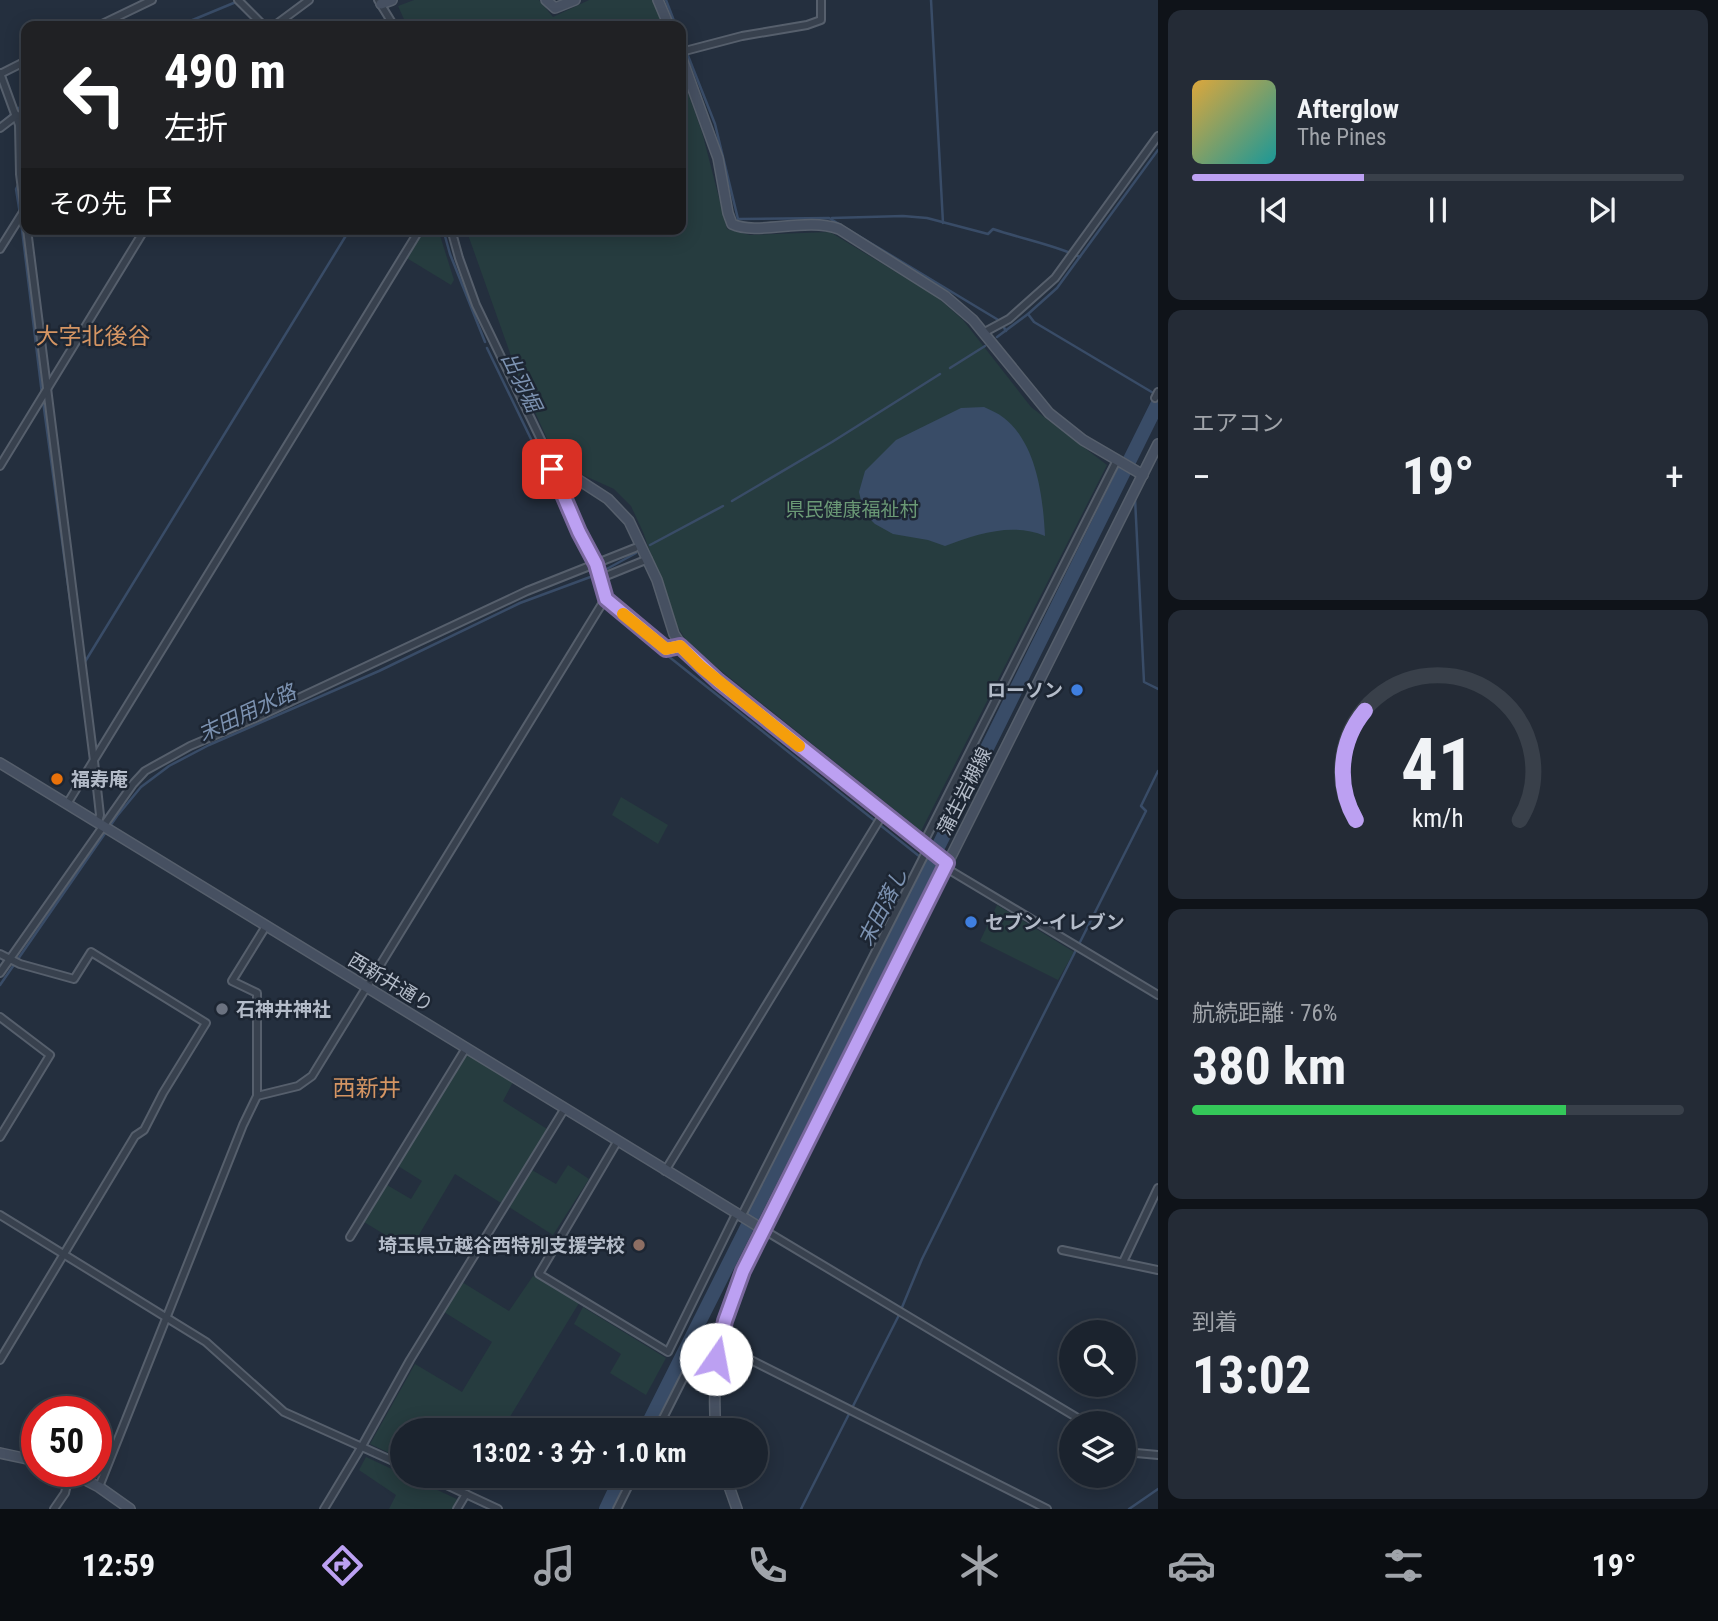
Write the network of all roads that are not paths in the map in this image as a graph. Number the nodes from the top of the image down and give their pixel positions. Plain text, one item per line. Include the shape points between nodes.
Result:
1 (152, 0) edge
2 (238, 0) edge
3 (309, 0) edge
4 (546, 0) edge
5 (575, 0) edge
6 (659, 0) edge
7 (821, 0) edge
8 (385, 1) edge
9 (108, 21) edge
10 (259, 21) edge
11 (281, 21) edge
12 (392, 21) edge
13 (667, 21) edge
14 (686, 53) edge
15 (21, 63) edge
16 (686, 68) edge
17 (0, 73) edge
18 (17, 115) junction
19 (0, 128) edge
20 (1158, 136) edge
21 (21, 181) edge
22 (21, 215) edge
23 (28, 235) edge
24 (141, 235) edge
25 (416, 235) edge
26 (452, 235) edge
27 (0, 249) edge
28 (983, 333) junction
29 (46, 391) junction
30 (1158, 444) edge
31 (1116, 460) junction
32 (551, 461) junction
33 (0, 466) edge
34 (1143, 475) junction
35 (635, 548) dead end
36 (648, 559) junction
37 (596, 564) junction
38 (601, 578) junction
39 (606, 599) junction
40 (680, 646) junction
41 (93, 761) junction
42 (0, 763) edge
43 (67, 804) junction
44 (883, 814) junction
45 (100, 824) junction
46 (925, 846) junction
47 (947, 863) junction
48 (266, 926) junction
49 (0, 954) edge
50 (10, 959) junction
51 (0, 973) edge
52 (367, 987) junction
53 (1158, 995) edge
54 (0, 1017) edge
55 (466, 1048) junction
56 (257, 1096) junction
57 (565, 1108) junction
58 (0, 1137) edge
59 (617, 1142) junction
60 (665, 1171) junction
61 (1158, 1188) edge
62 (0, 1215) edge
63 (739, 1215) junction
64 (764, 1230) junction
65 (350, 1237) dead end
66 (1062, 1250) dead end
67 (64, 1254) junction
68 (1123, 1262) junction
69 (1158, 1269) edge
70 (168, 1318) junction
71 (719, 1344) junction
72 (0, 1360) edge
73 (1066, 1411) edge
74 (663, 1418) edge
75 (715, 1418) edge
76 (362, 1446) junction
77 (0, 1453) edge
78 (1136, 1453) edge
79 (112, 1455) edge
80 (1158, 1455) edge
81 (21, 1458) edge
82 (390, 1459) edge
83 (66, 1487) edge
84 (99, 1487) edge
85 (453, 1488) edge
86 (628, 1488) edge
87 (730, 1488) edge
88 (466, 1494) junction
89 (54, 1509) edge
90 (130, 1509) edge
91 (324, 1509) edge
92 (457, 1509) edge
93 (498, 1509) edge
94 (617, 1509) edge
95 (737, 1509) edge
96 (1047, 1509) edge

1 - 9 street
2 - 10 street
3 - 11 street
4 - 5 street via 555,8
6 - 13 street
7 - 14 street via 821,20
8 - 12 street
15 - 17 street
16 - 28 street via 718,158 732,224 821,224 839,229 946,296
17 - 18 street
18 - 19 street
18 - 21 street
20 - 28 street via 1055,278 1010,319
22 - 27 street
23 - 29 street
24 - 29 street
25 - 41 street
26 - 32 street via 477,305
28 - 31 street via 1049,413
29 - 33 street
29 - 41 street
30 - 34 street, 蒲生岩槻線
31 - 34 street
31 - 46 street
32 - 36 street via 620,509
32 - 37 street
34 - 47 street, 蒲生岩槻線
35 - 37 street
36 - 38 street
36 - 40 street
37 - 38 street
37 - 45 street via 527,591 190,746 145,771
38 - 39 street
39 - 40 street via 666,649
39 - 52 street
40 - 44 street
41 - 43 street
41 - 45 street
42 - 43 street, 西新井通り
43 - 45 street, 西新井通り
44 - 46 street
44 - 60 street
45 - 48 street, 西新井通り
45 - 50 street
46 - 47 street
46 - 63 street
47 - 53 street via 951,871
47 - 64 street, 蒲生岩槻線
48 - 52 street, 西新井通り
48 - 56 street via 232,981 257,993
49 - 50 street
50 - 51 street
50 - 67 street via 74,979 91,952 206,1023
52 - 55 street, 西新井通り
52 - 56 street via 312,1076 298,1086
54 - 58 street via 50,1055
55 - 57 street, 西新井通り
55 - 65 street
56 - 70 street
57 - 59 street, 西新井通り
57 - 76 street
59 - 60 street, 西新井通り
59 - 63 street via 539,1274 668,1352
60 - 63 street, 西新井通り
61 - 68 street
62 - 67 street
63 - 64 street, 西新井通り
64 - 71 street, 蒲生岩槻線 via 734,1294
64 - 73 street
66 - 68 street
67 - 70 street
67 - 72 street
68 - 69 street
70 - 76 street via 206,1342 284,1412
70 - 79 street
71 - 74 street via 708,1341 699,1345
71 - 75 street, 蒲生岩槻線
71 - 96 street
76 - 82 street
76 - 91 street
77 - 81 street
78 - 80 street
83 - 89 street
84 - 90 street
85 - 88 street
86 - 94 street
87 - 95 street
88 - 92 street
88 - 93 street

